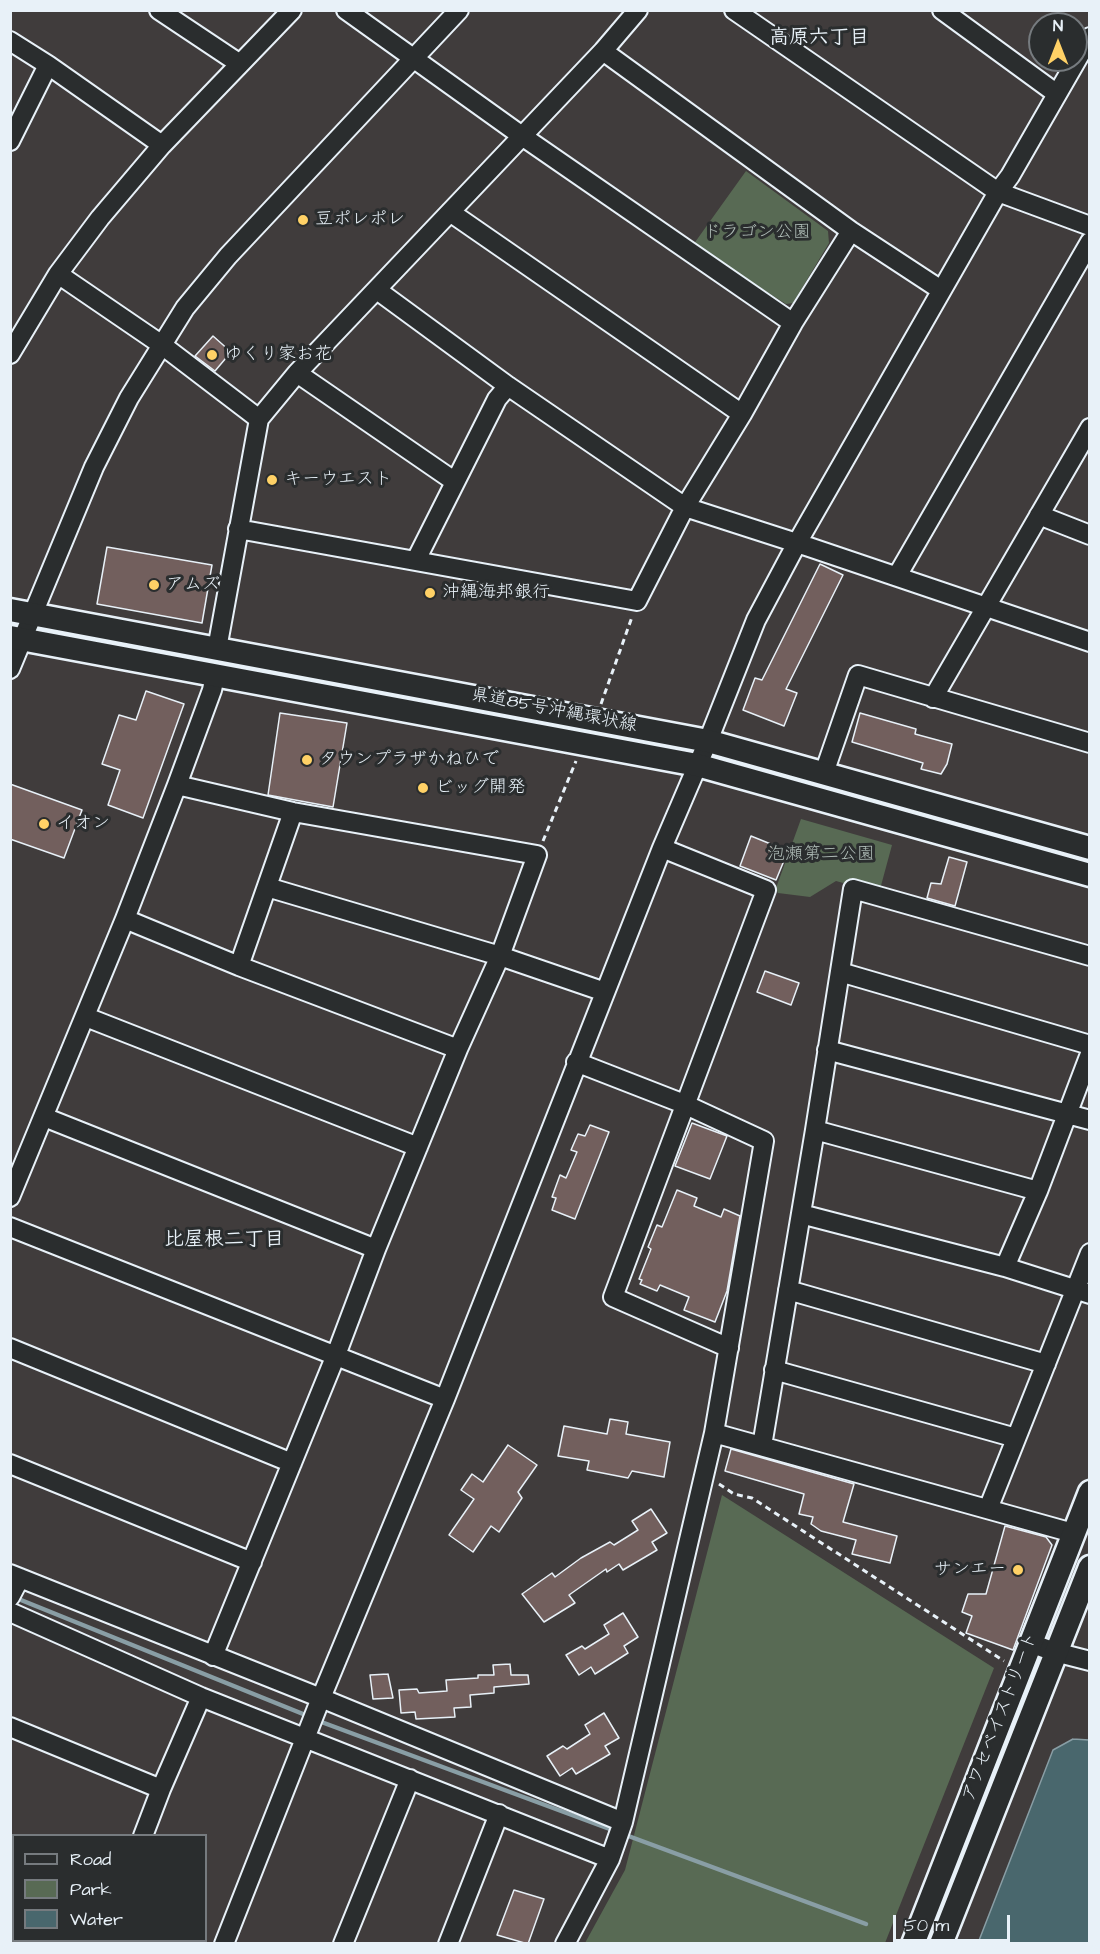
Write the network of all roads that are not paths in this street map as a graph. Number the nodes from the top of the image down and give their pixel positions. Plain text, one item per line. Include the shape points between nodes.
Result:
1 (159, 10) edge
2 (292, 10) edge
3 (346, 10) edge
4 (459, 10) edge
5 (638, 10) edge
6 (734, 10) edge
7 (942, 10) edge
8 (1089, 38) edge
9 (10, 41) edge
10 (603, 51) junction
11 (414, 58) junction
12 (240, 64) junction
13 (48, 65) junction
14 (1057, 94) junction
15 (522, 136) junction
16 (10, 141) edge
17 (162, 145) junction
18 (998, 192) junction
19 (450, 212) junction
20 (1089, 226) edge
21 (851, 231) junction
22 (1089, 242) edge
23 (58, 274) junction
24 (377, 290) junction
25 (941, 291) junction
26 (793, 323) junction
27 (162, 345) junction
28 (10, 354) edge
29 (297, 373) junction
30 (508, 386) junction
31 (742, 414) junction
32 (259, 419) junction
33 (1089, 428) edge
34 (454, 481) junction
35 (685, 507) junction
36 (1039, 515) junction
37 (238, 529) junction
38 (1089, 535) edge
39 (797, 543) junction
40 (416, 560) junction
41 (897, 576) junction
42 (986, 607) junction
43 (10, 610) edge
44 (34, 614) junction
45 (17, 638) edge
46 (1089, 642) edge
47 (217, 649) junction
48 (10, 669) edge
49 (215, 675) junction
50 (933, 698) junction
51 (708, 741) junction
52 (1089, 743) edge
53 (697, 765) junction
54 (824, 773) junction
55 (177, 785) junction
56 (293, 812) junction
57 (662, 848) junction
58 (1089, 848) edge
59 (1089, 874) edge
60 (267, 887) junction
61 (124, 919) junction
62 (500, 956) junction
63 (1089, 956) edge
64 (239, 966) junction
65 (840, 972) junction
66 (605, 992) junction
67 (86, 1017) junction
68 (1089, 1045) edge
69 (458, 1049) junction
70 (827, 1050) junction
71 (1089, 1054) edge
72 (576, 1062) junction
73 (684, 1104) junction
74 (1068, 1114) junction
75 (44, 1117) junction
76 (1089, 1120) edge
77 (815, 1130) junction
78 (418, 1147) junction
79 (1038, 1191) junction
80 (10, 1197) edge
81 (801, 1214) junction
82 (10, 1227) edge
83 (376, 1249) junction
84 (1089, 1253) edge
85 (1005, 1267) junction
86 (788, 1290) junction
87 (1083, 1292) edge
88 (10, 1348) edge
89 (729, 1348) junction
90 (336, 1355) junction
91 (1046, 1364) junction
92 (774, 1370) junction
93 (445, 1399) junction
94 (714, 1433) junction
95 (1016, 1438) junction
96 (762, 1446) junction
97 (292, 1463) junction
98 (10, 1464) edge
99 (1089, 1492) edge
100 (988, 1509) junction
101 (1073, 1533) junction
102 (252, 1562) junction
103 (1089, 1567) edge
104 (15, 1576) edge
105 (10, 1597) edge
106 (10, 1612) edge
107 (1030, 1643) junction
108 (1055, 1653) junction
109 (213, 1656) junction
110 (1089, 1661) edge
111 (201, 1697) junction
112 (319, 1703) junction
113 (10, 1727) edge
114 (308, 1733) junction
115 (410, 1779) junction
116 (161, 1789) junction
117 (499, 1814) junction
118 (623, 1822) junction
119 (144, 1834) edge
120 (610, 1859) junction
121 (224, 1944) edge
122 (343, 1944) edge
123 (448, 1944) edge
124 (565, 1944) edge
125 (913, 1944) edge
126 (941, 1944) edge

1 - 12 street
2 - 12 street
3 - 11 street
4 - 11 street
5 - 10 street
6 - 18 street
7 - 14 street
8 - 14 street
9 - 13 street
10 - 15 street
10 - 21 street
11 - 15 street
11 - 27 street via 228,256 185,308
12 - 17 street
13 - 16 street
13 - 17 street
14 - 18 street
15 - 19 street
15 - 26 street
17 - 23 street
18 - 20 street
18 - 25 street
19 - 24 street
19 - 31 street
21 - 25 street
21 - 26 street
22 - 41 street
23 - 27 street
23 - 28 street
24 - 29 street
24 - 30 street
25 - 39 street
26 - 31 street
27 - 32 street
27 - 44 street via 129,398 94,467
29 - 32 street
29 - 34 street
30 - 34 street via 497,399
30 - 35 street
31 - 35 street
32 - 37 street
33 - 36 street
34 - 40 street
35 - 39 street
35 - 40 street via 637,601
36 - 38 street
36 - 42 street
37 - 40 street
37 - 47 street
39 - 41 street
39 - 51 street via 756,620
41 - 42 street
42 - 46 street
42 - 50 street
43 - 44 main road, 県道85号沖縄環状線
44 - 45 street
44 - 47 main road, 県道85号沖縄環状線
45 - 48 street
45 - 49 main road, 県道85号沖縄環状線
47 - 51 main road, 県道85号沖縄環状線
49 - 53 main road, 県道85号沖縄環状線
49 - 55 street
50 - 52 street
50 - 54 street via 858,675
51 - 53 street
51 - 54 main road, 県道85号沖縄環状線
53 - 57 street
53 - 59 main road, 県道85号沖縄環状線
54 - 58 main road, 県道85号沖縄環状線
55 - 56 street
55 - 61 street
56 - 60 street
56 - 62 street via 537,855
57 - 66 street
57 - 73 street via 766,890
60 - 62 street
60 - 64 street
61 - 64 street
61 - 67 street
62 - 66 street
62 - 69 street
63 - 65 street via 853,890
64 - 69 street
65 - 68 street
65 - 70 street
66 - 72 street
67 - 75 street
67 - 78 street
69 - 78 street
70 - 74 street
70 - 77 street
71 - 74 street
72 - 73 street
72 - 93 street
73 - 89 street via 764,1141
73 - 89 street via 613,1297
74 - 76 street
74 - 79 street
75 - 80 street
75 - 83 street
77 - 79 street
77 - 81 street
78 - 83 street
79 - 85 street
81 - 85 street
81 - 86 street
82 - 90 street
83 - 90 street
84 - 87 street
85 - 87 street
86 - 91 street
86 - 92 street
87 - 91 street
88 - 97 street
89 - 94 street
90 - 93 street
90 - 97 street
91 - 95 street
92 - 95 street
92 - 96 street
93 - 112 street
94 - 96 street
94 - 118 street
95 - 100 street
96 - 100 street
97 - 102 street
98 - 102 street
99 - 101 main road, アワセベイストリート
100 - 101 street
101 - 107 main road, アワセベイストリート
102 - 109 street
103 - 108 main road, アワセベイストリート
104 - 105 street
104 - 109 street
106 - 111 street
107 - 108 street
107 - 125 main road, アワセベイストリート
108 - 110 street
108 - 126 main road, アワセベイストリート
109 - 112 street
111 - 114 street
111 - 116 street
112 - 114 street
112 - 118 street
113 - 116 street
114 - 115 street
114 - 121 street
115 - 117 street
115 - 122 street
116 - 119 street
117 - 120 street
117 - 123 street
118 - 120 street
120 - 124 street

